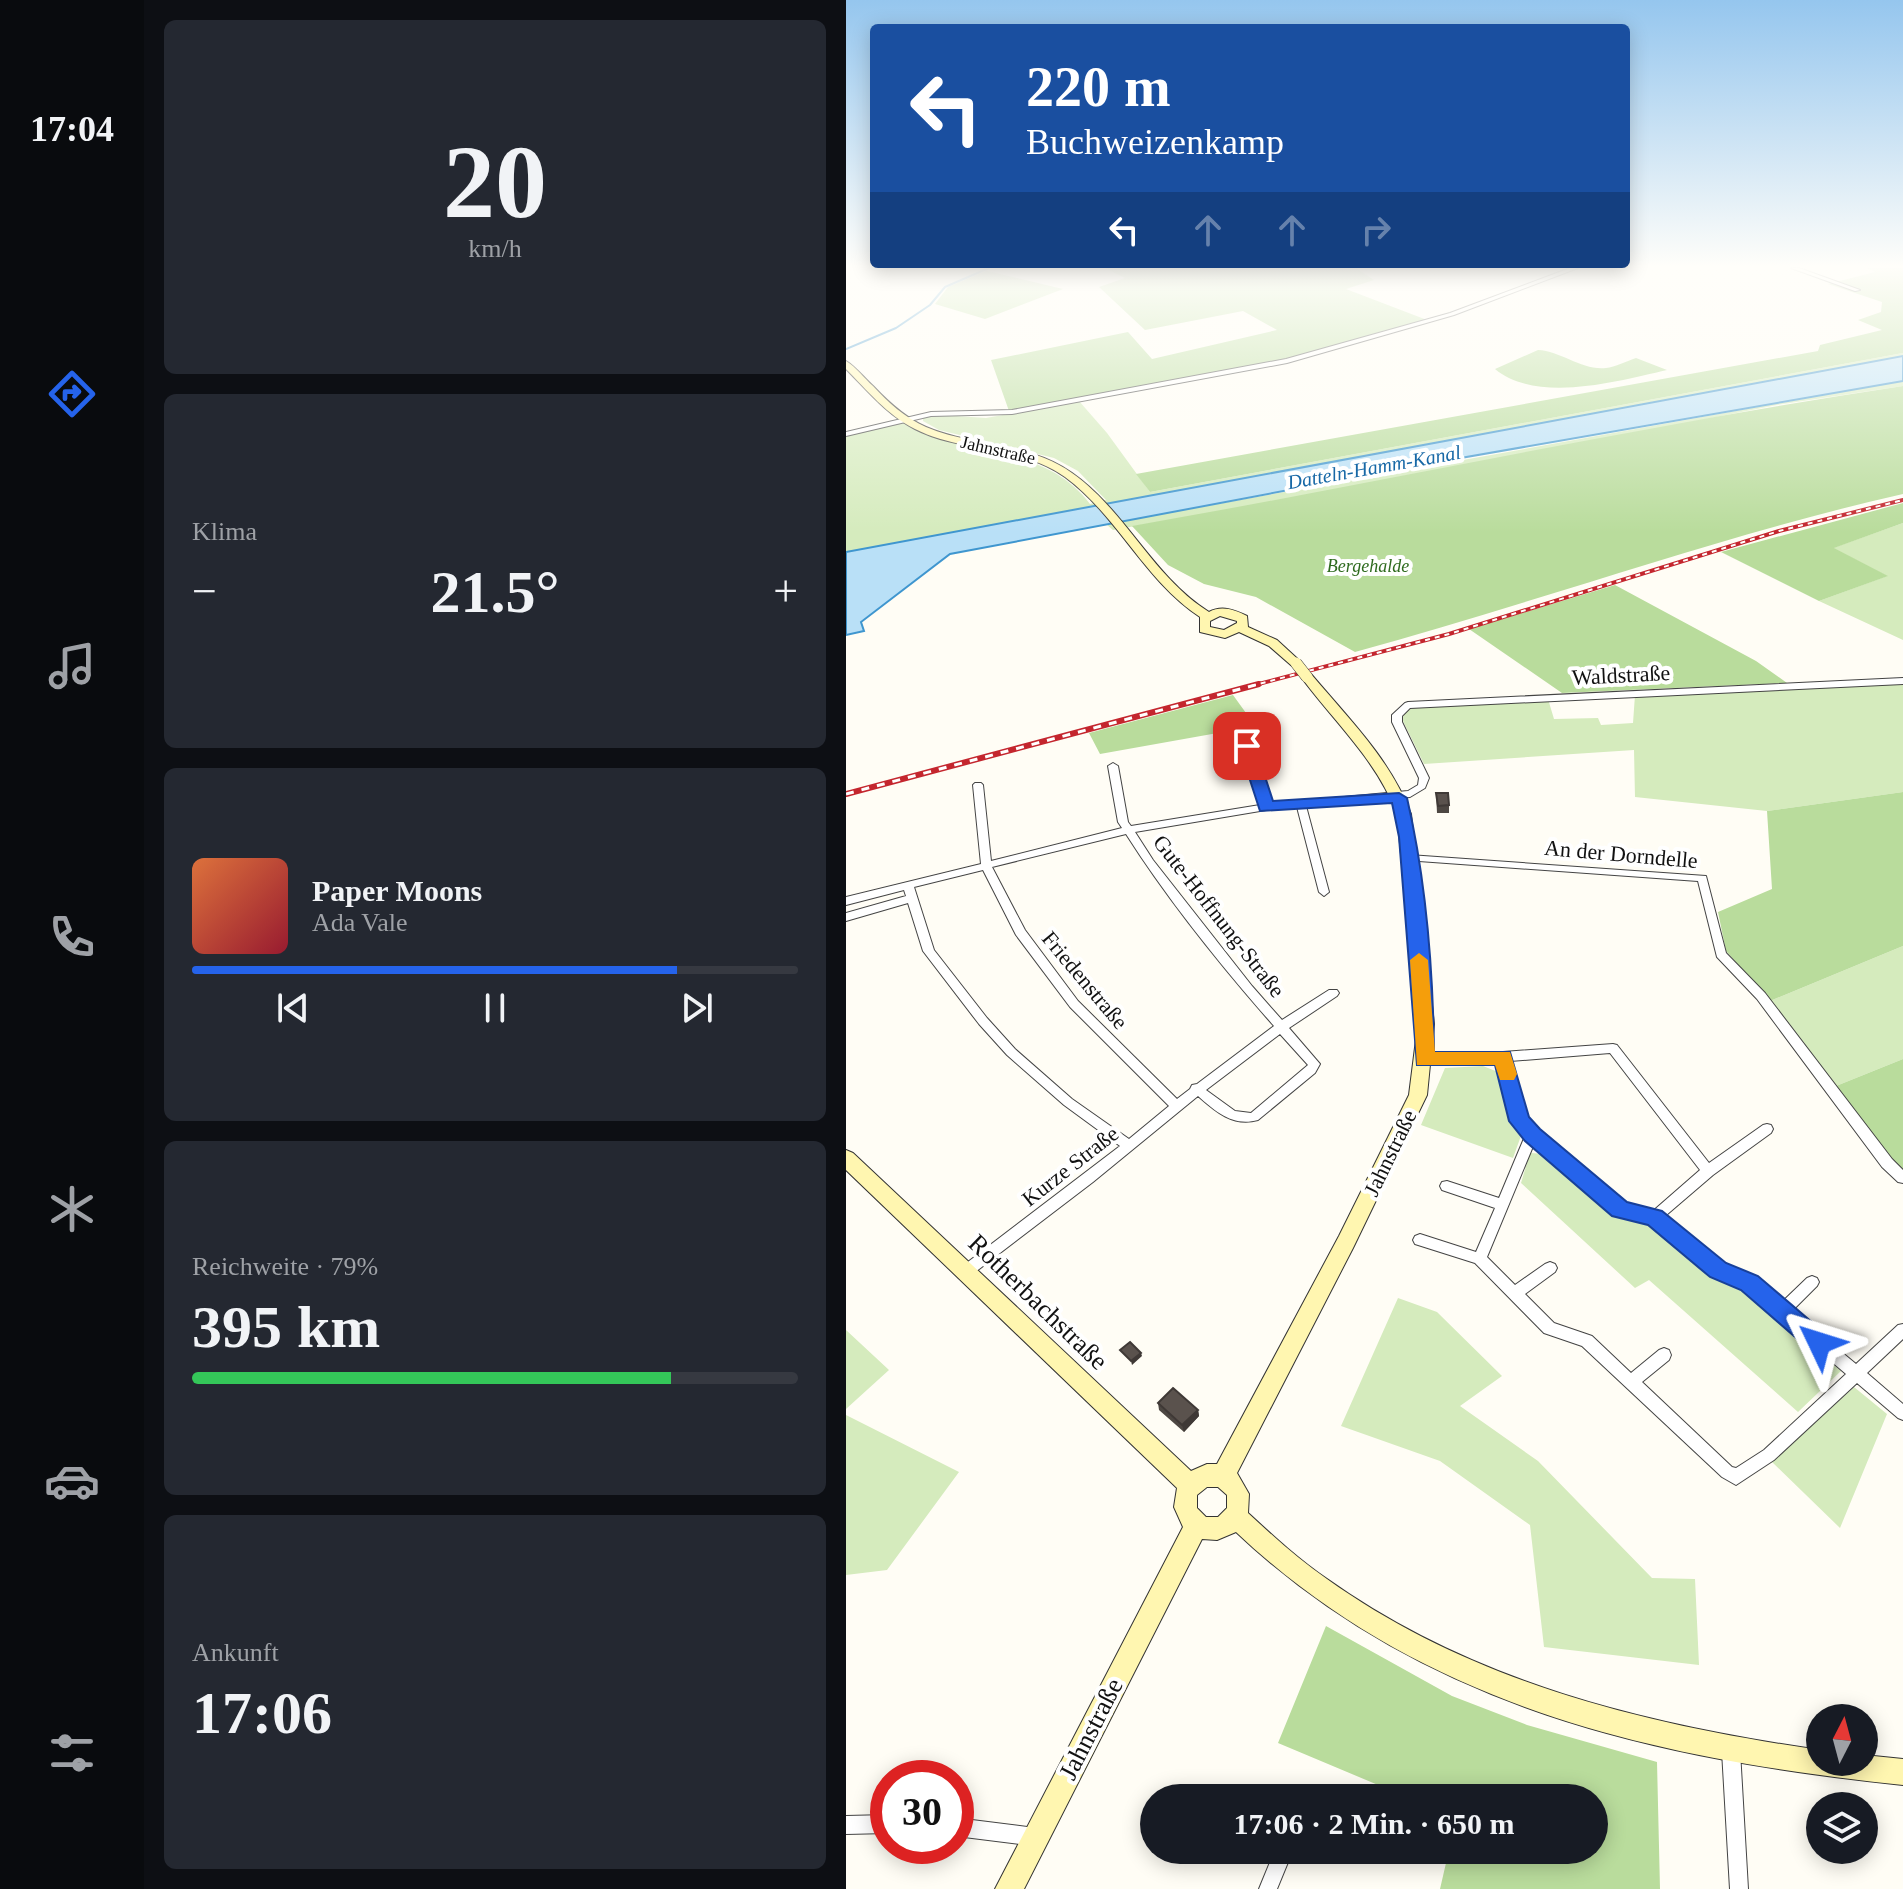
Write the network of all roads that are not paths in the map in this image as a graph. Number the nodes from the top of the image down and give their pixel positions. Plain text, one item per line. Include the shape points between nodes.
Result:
1 (1304, 356) edge
2 (846, 364) edge
3 (905, 420) junction
4 (846, 434) edge
5 (1207, 616) junction
6 (1240, 628) junction
7 (1903, 681) edge
8 (1247, 746) dead end
9 (1113, 766) dead end
10 (978, 785) dead end
11 (1399, 798) junction
12 (1301, 805) junction
13 (1266, 807) junction
14 (1128, 830) junction
15 (1409, 858) junction
16 (986, 865) junction
17 (910, 892) junction
18 (1324, 892) dead end
19 (846, 901) edge
20 (846, 917) edge
21 (1333, 993) dead end
22 (1280, 1025) junction
23 (1503, 1057) junction
24 (1424, 1060) junction
25 (1196, 1088) junction
26 (1175, 1105) junction
27 (1767, 1129) dead end
28 (1532, 1135) junction
29 (1129, 1146) junction
30 (846, 1158) edge
31 (1708, 1171) junction
32 (1903, 1178) edge
33 (1447, 1186) dead end
34 (1502, 1205) junction
35 (1655, 1217) junction
36 (1420, 1240) dead end
37 (1480, 1259) junction
38 (1550, 1268) dead end
39 (965, 1272) junction
40 (1812, 1282) dead end
41 (1514, 1294) junction
42 (1782, 1311) junction
43 (1903, 1330) edge
44 (1664, 1355) dead end
45 (1856, 1375) junction
46 (1631, 1382) junction
47 (1903, 1413) edge
48 (1223, 1476) junction
49 (1191, 1486) junction
50 (1235, 1516) junction
51 (1196, 1526) junction
52 (1731, 1751) junction
53 (1903, 1772) edge
54 (870, 1824) edge
55 (846, 1825) edge
56 (974, 1829) edge
57 (1037, 1837) junction
58 (1278, 1864) edge
59 (1009, 1889) edge
60 (1268, 1889) edge
61 (1739, 1889) edge

1 - 3 street via 1012,412 931,414
2 - 3 main road, Jahnstraße
3 - 4 street
3 - 5 main road, Jahnstraße via 941,436 1044,461 1079,482 1173,594
5 - 6 main road, Jahnstraße via 1237,614 1244,622
5 - 6 main road, Jahnstraße via 1202,626 1213,633
6 - 11 main road, Jahnstraße, bridge via 1273,643 1296,663 1376,759
7 - 11 street, Waldstraße via 1419,703 1402,708 1397,722 1424,778 1422,786
8 - 13 street
9 - 14 street, Gute-Hoffnung-Straße
10 - 16 street
11 - 12 street
11 - 15 main road, Jahnstraße
12 - 13 street
12 - 18 street
13 - 14 street
14 - 16 street
14 - 22 street, Gute-Hoffnung-Straße via 1171,893
15 - 24 main road, Jahnstraße via 1426,1024
15 - 32 street, An der Dorndelle via 1702,878 1721,954 1761,996
16 - 17 street
16 - 26 street, Friedenstraße via 1020,932 1045,967 1108,1041
17 - 19 street
17 - 20 street
17 - 29 street via 929,951 983,1021 1068,1102
21 - 22 street, Kurze Straße
22 - 25 street, Kurze Straße
22 - 25 street via 1314,1064 1254,1117 1235,1118
23 - 24 street
23 - 28 street via 1519,1121
23 - 31 street via 1613,1048
24 - 48 main road, Jahnstraße via 1418,1095 1397,1141
25 - 26 street, Kurze Straße
26 - 29 street, Kurze Straße
27 - 31 street
28 - 34 street
28 - 35 street via 1620,1209
29 - 39 street, Kurze Straße
30 - 39 main road, Rotherbachstraße
31 - 35 street
33 - 34 street
34 - 37 street
35 - 42 street via 1718,1270 1749,1283
36 - 37 street
37 - 41 street
38 - 41 street
39 - 49 main road, Rotherbachstraße
40 - 42 street
41 - 46 street via 1549,1328 1587,1341
42 - 45 street
43 - 45 street
44 - 46 street
45 - 46 street via 1769,1455 1736,1477
45 - 47 street
48 - 49 main road via 1201,1478
48 - 50 main road via 1240,1496
49 - 51 main road via 1185,1506
50 - 51 main road via 1216,1529
50 - 52 main road via 1332,1598 1453,1667 1607,1724
51 - 57 main road, Jahnstraße
52 - 53 main road
52 - 61 street
54 - 55 street
56 - 57 street
57 - 59 main road, Jahnstraße
58 - 60 street

